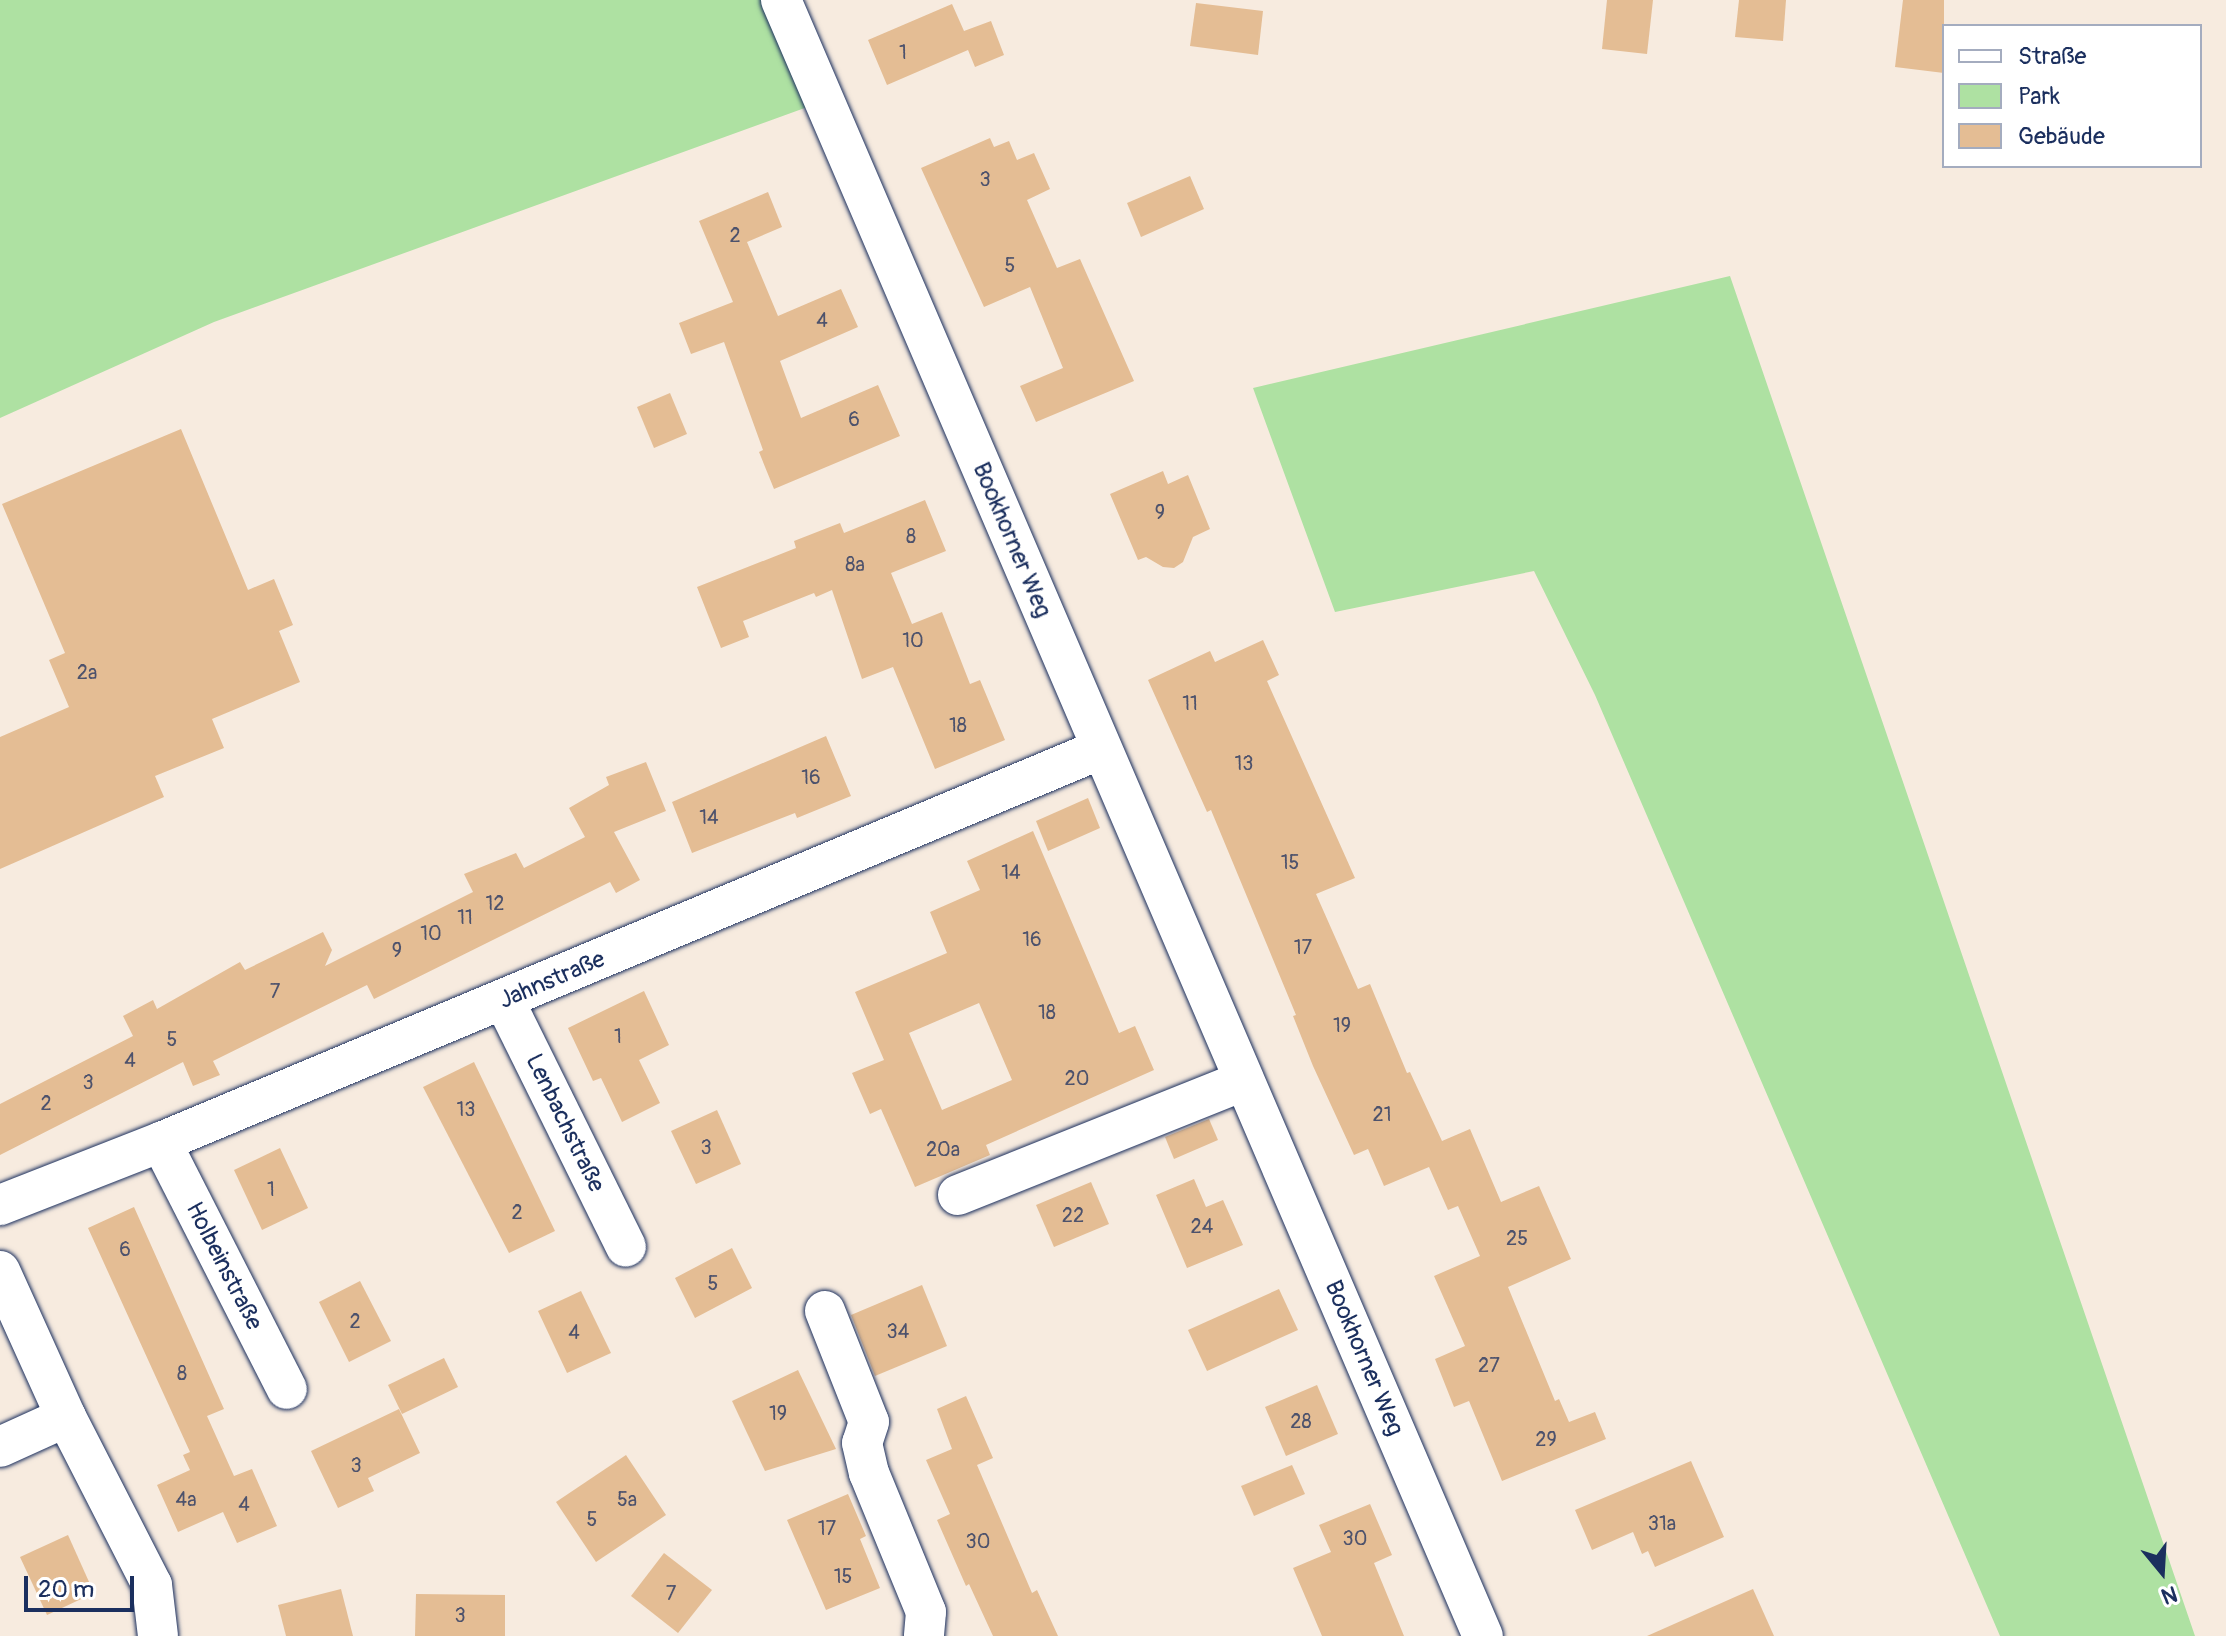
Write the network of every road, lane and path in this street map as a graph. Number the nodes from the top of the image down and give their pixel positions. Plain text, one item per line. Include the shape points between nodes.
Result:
1 (781, 0) edge
2 (1101, 749) junction
3 (504, 1000) junction
4 (1243, 1081) junction
5 (161, 1142) junction
6 (958, 1195) dead end
7 (0, 1205) edge
8 (626, 1247) dead end
9 (0, 1271) edge
10 (825, 1311) dead end
11 (287, 1389) dead end
12 (66, 1417) junction
13 (0, 1447) edge
14 (158, 1636) edge
15 (924, 1636) edge
16 (1483, 1636) edge

1 - 2 street, Bookhorner Weg
2 - 3 street, Jahnstraße
2 - 4 street, Bookhorner Weg
3 - 5 street, Jahnstraße
3 - 8 street, Lenbachstraße
4 - 6 street
4 - 16 street, Bookhorner Weg
5 - 7 street, Jahnstraße
5 - 11 street, Holbeinstraße
9 - 12 street
10 - 15 street via 869,1422 862,1443 869,1473 926,1612
12 - 13 street
12 - 14 street via 152,1585

